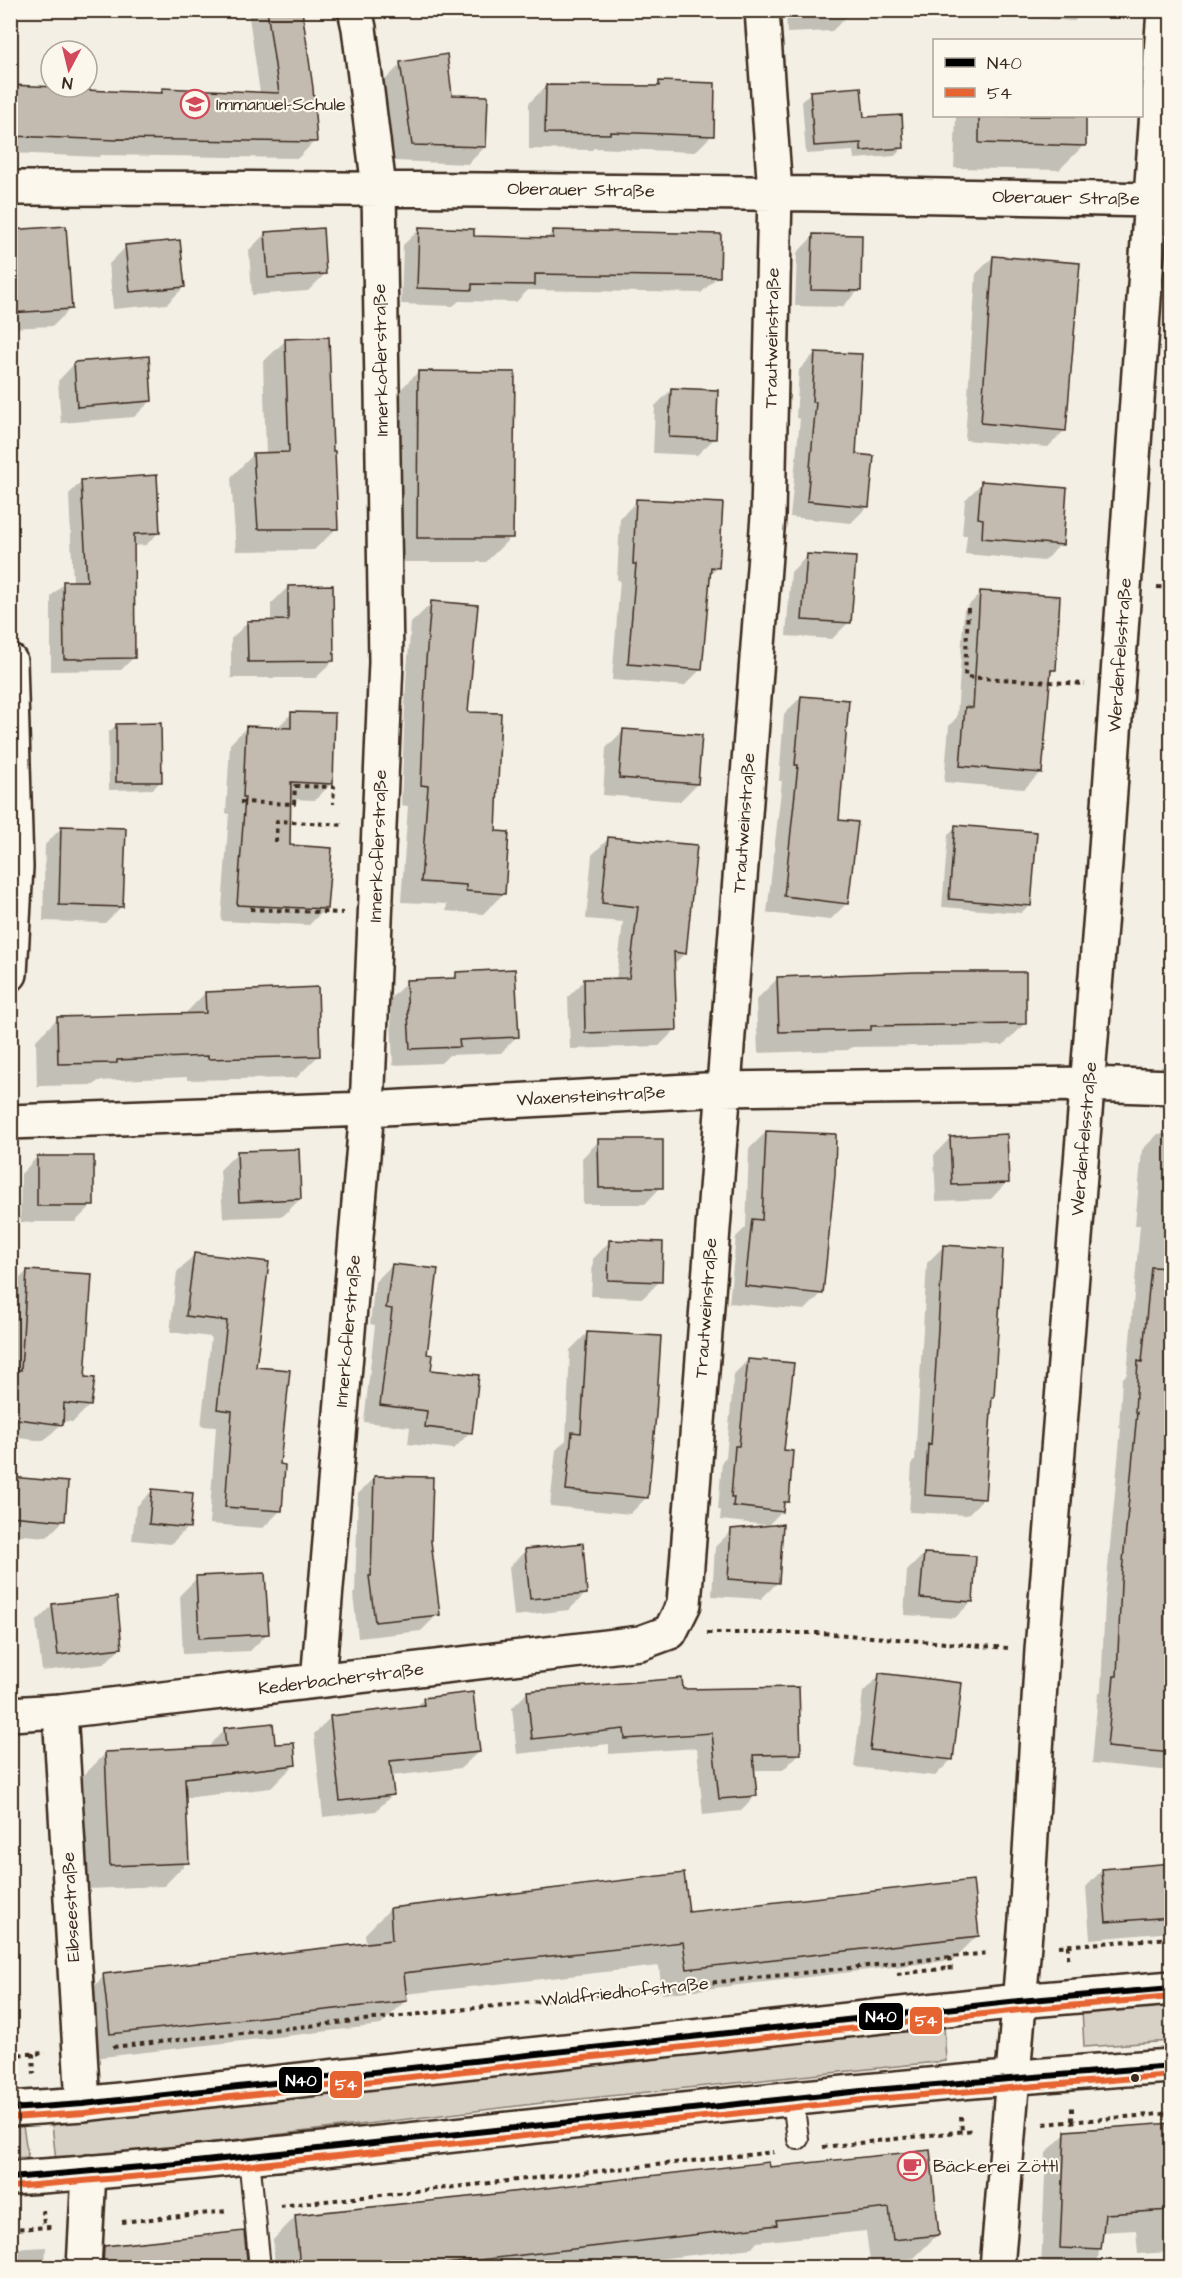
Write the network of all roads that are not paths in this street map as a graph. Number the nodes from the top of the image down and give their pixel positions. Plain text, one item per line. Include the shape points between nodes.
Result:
1 (355, 10) edge
2 (762, 10) edge
3 (1164, 10) edge
4 (10, 188) edge
5 (379, 188) junction
6 (775, 192) junction
7 (1150, 200) junction
8 (10, 661) edge
9 (10, 974) edge
10 (1089, 1084) junction
11 (1172, 1087) edge
12 (723, 1089) junction
13 (367, 1110) junction
14 (10, 1122) edge
15 (670, 1632) joint
16 (318, 1682) junction
17 (60, 1711) junction
18 (10, 1714) edge
19 (1172, 1988) edge
20 (1019, 2001) junction
21 (1172, 2066) edge
22 (1014, 2078) junction
23 (793, 2100) junction
24 (83, 2104) junction
25 (10, 2109) edge
26 (790, 2145) road end
27 (249, 2157) junction
28 (88, 2172) junction
29 (10, 2178) edge
30 (84, 2268) edge
31 (260, 2268) edge
32 (997, 2268) edge

1 - 5 street, Innerkoflerstraße
2 - 6 street, Trautweinstraße
3 - 7 street, Werdenfelsstraße
4 - 5 street, Oberauer Straße
5 - 6 street, Oberauer Straße
5 - 13 street, Innerkoflerstraße via 386,662
6 - 7 street, Oberauer Straße
6 - 12 street, Trautweinstraße via 768,516
7 - 10 street, Werdenfelsstraße
8 - 9 street via 16,867
10 - 11 street, Waxensteinstraße
10 - 12 street, Waxensteinstraße
10 - 20 street, Werdenfelsstraße via 1042,1650
12 - 13 street, Waxensteinstraße
12 - 15 street, Trautweinstraße via 684,1604
13 - 14 street, Waxensteinstraße
13 - 16 street, Innerkoflerstraße
15 - 16 street, Kederbacherstraße via 640,1643
16 - 17 street, Kederbacherstraße
17 - 18 street, Kederbacherstraße
17 - 24 street, Eibseestraße
19 - 20 street
20 - 22 street, Werdenfelsstraße
20 - 24 street
21 - 22 street
22 - 23 street
22 - 32 street, Werdenfelsstraße
23 - 26 lane
23 - 27 street
24 - 25 street
27 - 28 street
27 - 31 lane
28 - 29 street
28 - 30 street

